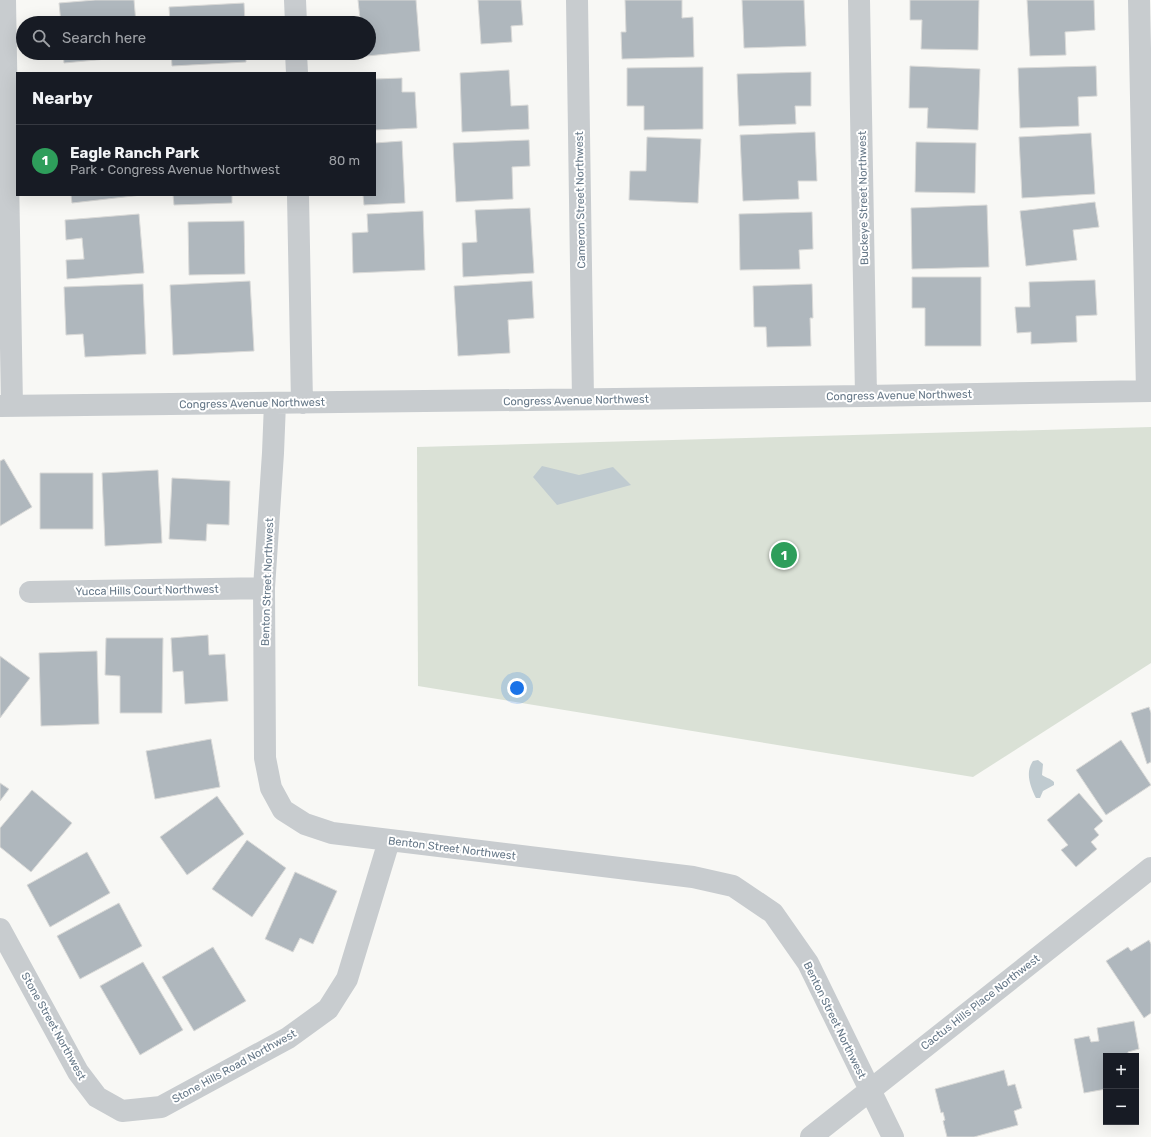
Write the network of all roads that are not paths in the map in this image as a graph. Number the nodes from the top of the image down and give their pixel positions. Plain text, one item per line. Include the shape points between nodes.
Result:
1 (5, 0) edge
2 (295, 0) edge
3 (577, 0) edge
4 (859, 0) edge
5 (1139, 0) edge
6 (296, 16) edge
7 (296, 60) edge
8 (297, 72) edge
9 (298, 196) edge
10 (1149, 391) edge
11 (866, 396) junction
12 (583, 400) junction
13 (275, 403) junction
14 (302, 403) junction
15 (6, 406) edge
16 (264, 588) junction
17 (30, 592) dead end
18 (389, 841) junction
19 (1151, 868) edge
20 (0, 929) edge
21 (869, 1090) junction
22 (122, 1111) joint
23 (811, 1137) edge
24 (893, 1137) edge

1 - 15 street
2 - 6 street
3 - 12 street, Cameron Street Northwest
4 - 11 street, Buckeye Street Northwest
5 - 10 street
7 - 8 street
9 - 14 street
10 - 11 street, Congress Avenue Northwest
11 - 12 street, Congress Avenue Northwest
12 - 14 street, Congress Avenue Northwest
13 - 14 street, Congress Avenue Northwest
13 - 15 street, Congress Avenue Northwest
13 - 16 street, Benton Street Northwest
16 - 17 street, Yucca Hills Court Northwest
16 - 18 street, Benton Street Northwest via 265,758 271,788 283,810 305,824 332,834
18 - 21 street, Benton Street Northwest via 693,877 733,886 773,913 808,963
18 - 22 street, Stone Hills Road Northwest via 347,979 328,1009 288,1038 160,1107
19 - 21 street, Cactus Hills Place Northwest
20 - 22 street, Stone Street Northwest via 78,1072 97,1097
21 - 23 street, Cactus Hills Place Northwest
21 - 24 street, Benton Street Northwest

